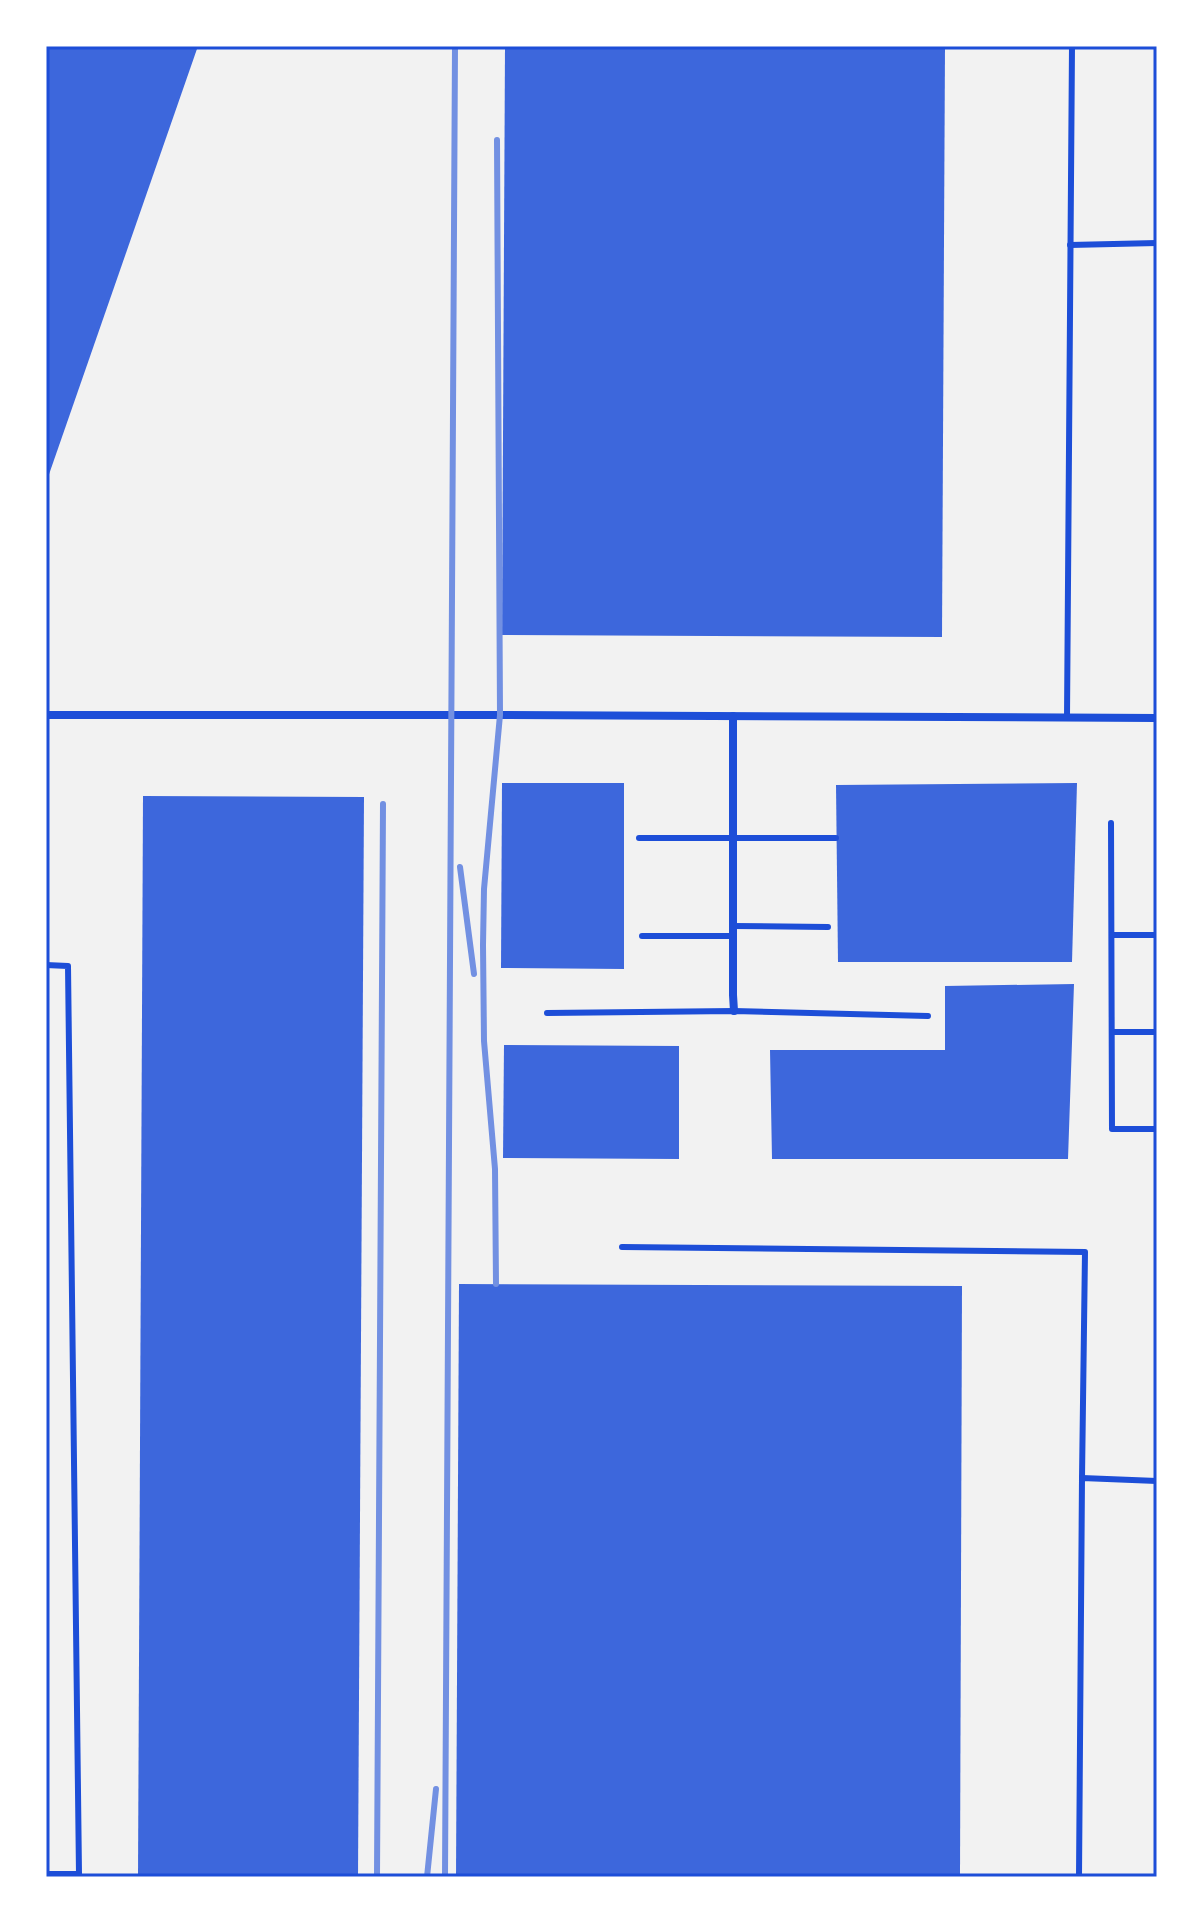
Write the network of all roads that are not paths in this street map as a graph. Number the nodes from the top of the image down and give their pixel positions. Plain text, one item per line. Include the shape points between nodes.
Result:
1 (1072, 46) edge
2 (1157, 243) edge
3 (1070, 245) junction
4 (46, 715) edge
5 (733, 716) junction
6 (1067, 718) junction
7 (1157, 718) edge
8 (1111, 823) dead end
9 (733, 837) junction
10 (639, 838) dead end
11 (836, 838) dead end
12 (828, 927) dead end
13 (733, 931) junction
14 (1112, 935) junction
15 (1157, 935) edge
16 (642, 936) dead end
17 (46, 965) edge
18 (734, 1011) junction
19 (547, 1013) dead end
20 (928, 1016) dead end
21 (1112, 1032) junction
22 (1157, 1032) edge
23 (1157, 1129) edge
24 (622, 1247) dead end
25 (1082, 1478) junction
26 (1157, 1481) edge
27 (46, 1874) edge
28 (1079, 1877) edge

1 - 3 lane
2 - 3 lane
3 - 6 lane
4 - 5 street
5 - 6 street
5 - 9 street
6 - 7 street
8 - 14 lane
9 - 10 lane
9 - 11 lane
9 - 13 street
12 - 13 lane
13 - 16 lane
13 - 18 street
14 - 15 lane
14 - 21 lane
17 - 27 lane via 68,966 79,1874
18 - 19 lane
18 - 20 lane
21 - 22 lane
21 - 23 lane via 1112,1129
24 - 25 lane via 1085,1252
25 - 26 lane
25 - 28 lane

